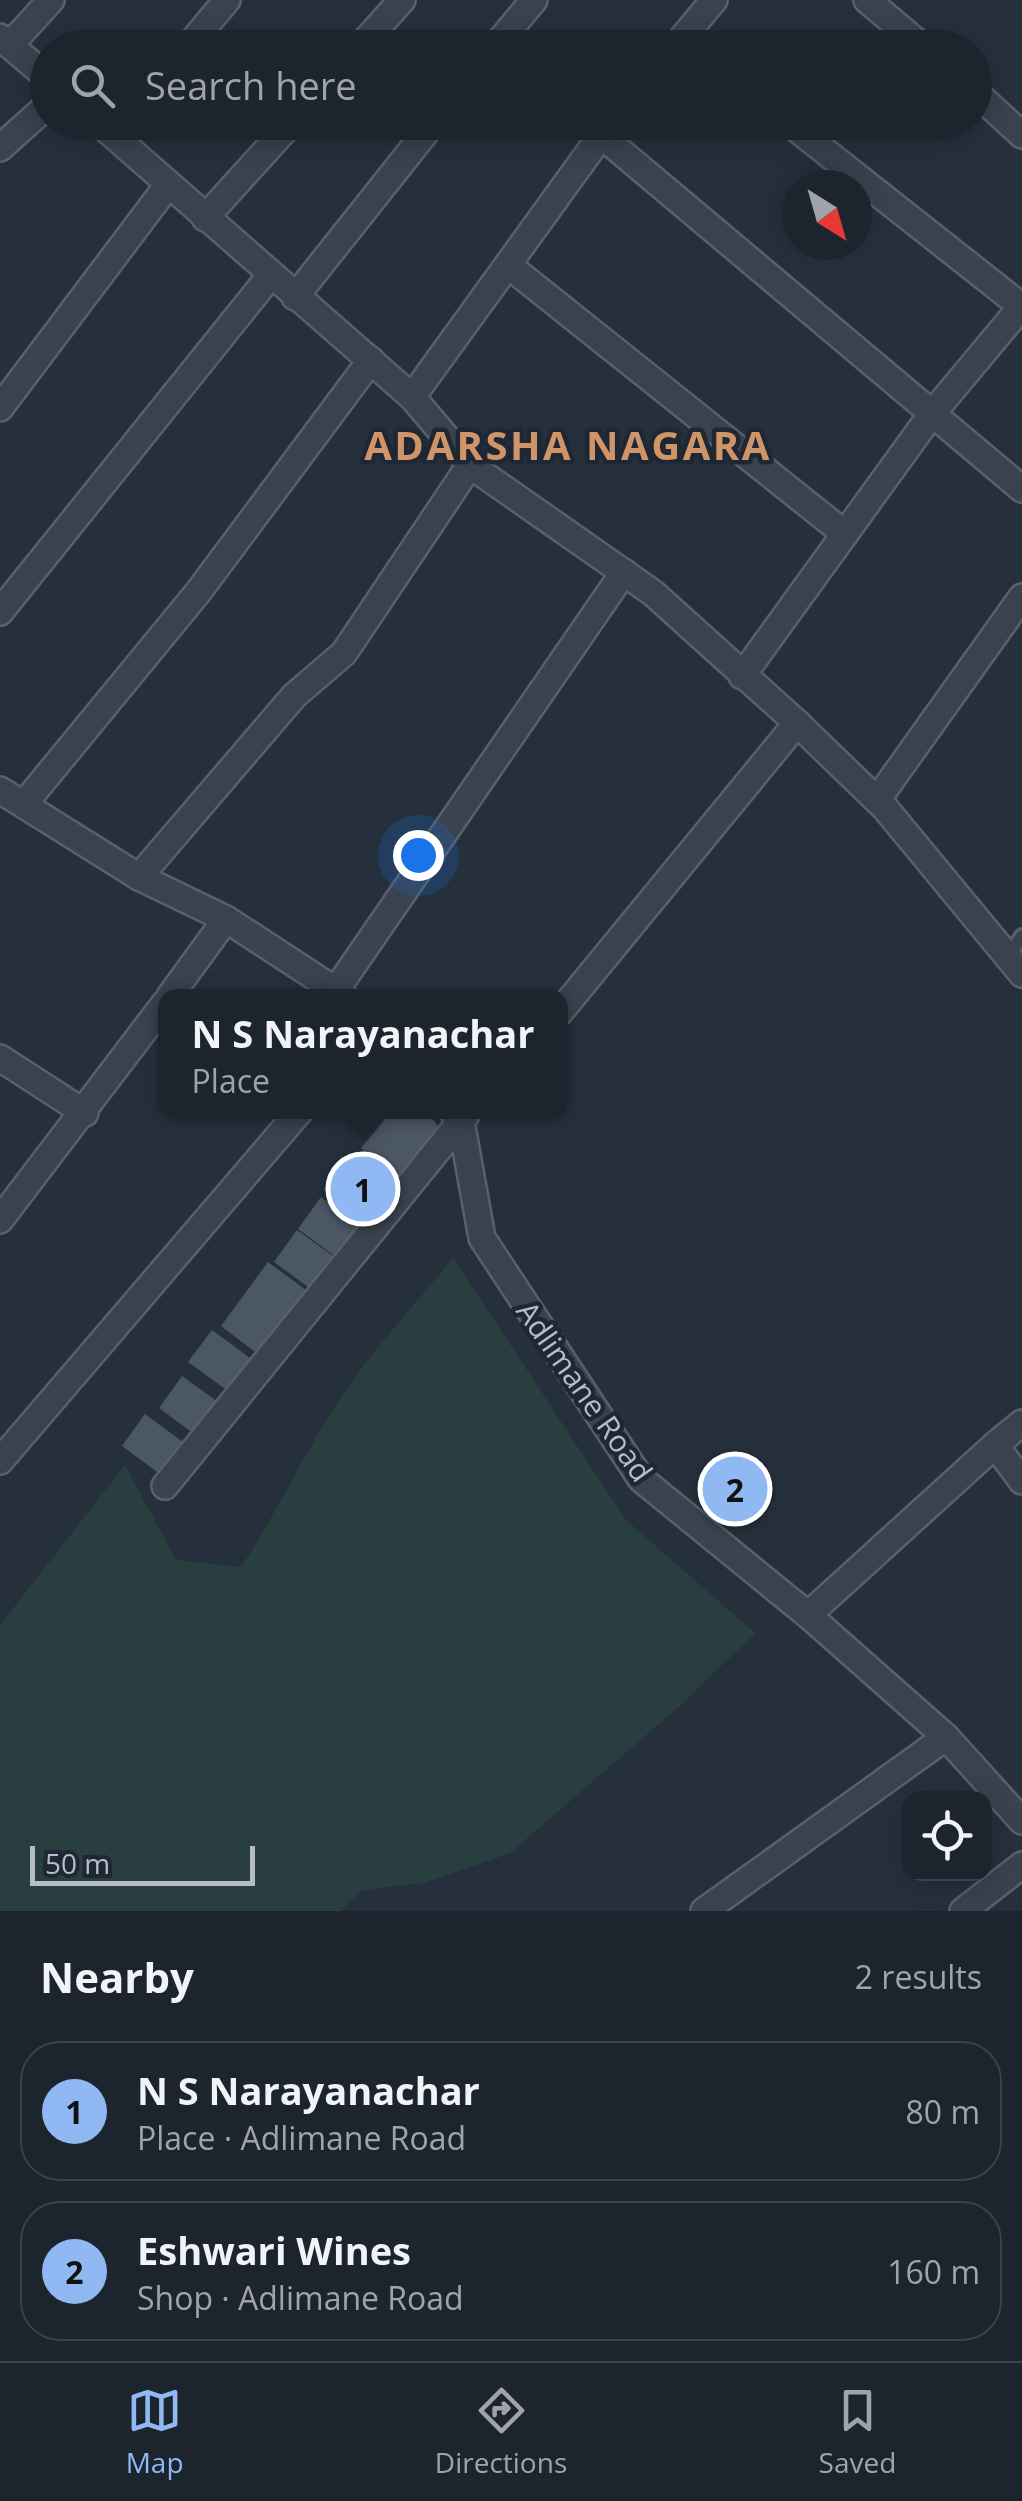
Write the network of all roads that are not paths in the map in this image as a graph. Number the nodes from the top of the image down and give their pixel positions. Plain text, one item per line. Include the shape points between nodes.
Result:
1 (50, 0) edge
2 (227, 0) edge
3 (402, 0) edge
4 (714, 0) edge
5 (867, 0) edge
6 (524, 3) edge
7 (202, 30) edge
8 (375, 30) edge
9 (506, 30) edge
10 (694, 30) edge
11 (903, 30) edge
12 (5, 41) edge
13 (30, 63) edge
14 (992, 108) edge
15 (30, 121) edge
16 (1022, 135) edge
17 (124, 140) edge
18 (276, 140) edge
19 (420, 140) edge
20 (598, 140) edge
21 (619, 140) edge
22 (811, 140) edge
23 (0, 148) edge
24 (168, 184) junction
25 (205, 218) junction
26 (508, 265) junction
27 (270, 276) junction
28 (294, 297) junction
29 (1022, 306) edge
30 (370, 360) junction
31 (412, 397) junction
32 (0, 408) edge
33 (931, 415) junction
34 (470, 465) junction
35 (1022, 488) edge
36 (845, 534) junction
37 (624, 572) junction
38 (1022, 597) edge
39 (0, 612) edge
40 (742, 676) junction
41 (797, 723) junction
42 (0, 790) edge
43 (877, 800) junction
44 (24, 804) junction
45 (139, 877) junction
46 (226, 919) junction
47 (1022, 936) edge
48 (1015, 966) edge
49 (176, 989) edge
50 (334, 989) edge
51 (343, 989) edge
52 (568, 1002) edge
53 (158, 1014) edge
54 (0, 1058) edge
55 (85, 1113) junction
56 (292, 1119) edge
57 (458, 1119) edge
58 (462, 1119) edge
59 (0, 1220) edge
60 (1022, 1423) edge
61 (995, 1445) junction
62 (0, 1460) edge
63 (1022, 1481) edge
64 (165, 1486) dead end
65 (808, 1615) junction
66 (946, 1736) junction
67 (1022, 1820) edge
68 (1022, 1865) edge
69 (704, 1911) edge
70 (963, 1911) edge

1 - 12 street
2 - 7 street
3 - 8 street
4 - 10 street
5 - 11 street
6 - 9 street
12 - 13 street
14 - 16 street
15 - 23 street
17 - 24 street
18 - 25 street
19 - 28 street
20 - 26 street
21 - 33 street
22 - 29 street
24 - 25 street
24 - 32 street
25 - 27 street
26 - 31 street
26 - 36 street
27 - 28 street
27 - 39 street
28 - 30 street
29 - 33 street
30 - 31 street
30 - 44 street via 199,591
31 - 34 street
33 - 35 street
33 - 36 street
34 - 37 street
34 - 45 street via 344,653 294,696
36 - 40 street
37 - 40 street
37 - 51 street
38 - 43 street
40 - 41 street
41 - 43 street
41 - 52 street
42 - 44 street
43 - 48 street
44 - 45 street
45 - 46 street
46 - 49 street
46 - 50 street
47 - 48 lane
53 - 55 street
54 - 55 street
55 - 59 street
56 - 62 street
57 - 64 street
58 - 65 street, Adlimane Road via 482,1238 641,1480
60 - 61 street
61 - 63 street
61 - 65 street
65 - 66 street, Adlimane Road
66 - 67 street, Adlimane Road
66 - 69 street
68 - 70 street

